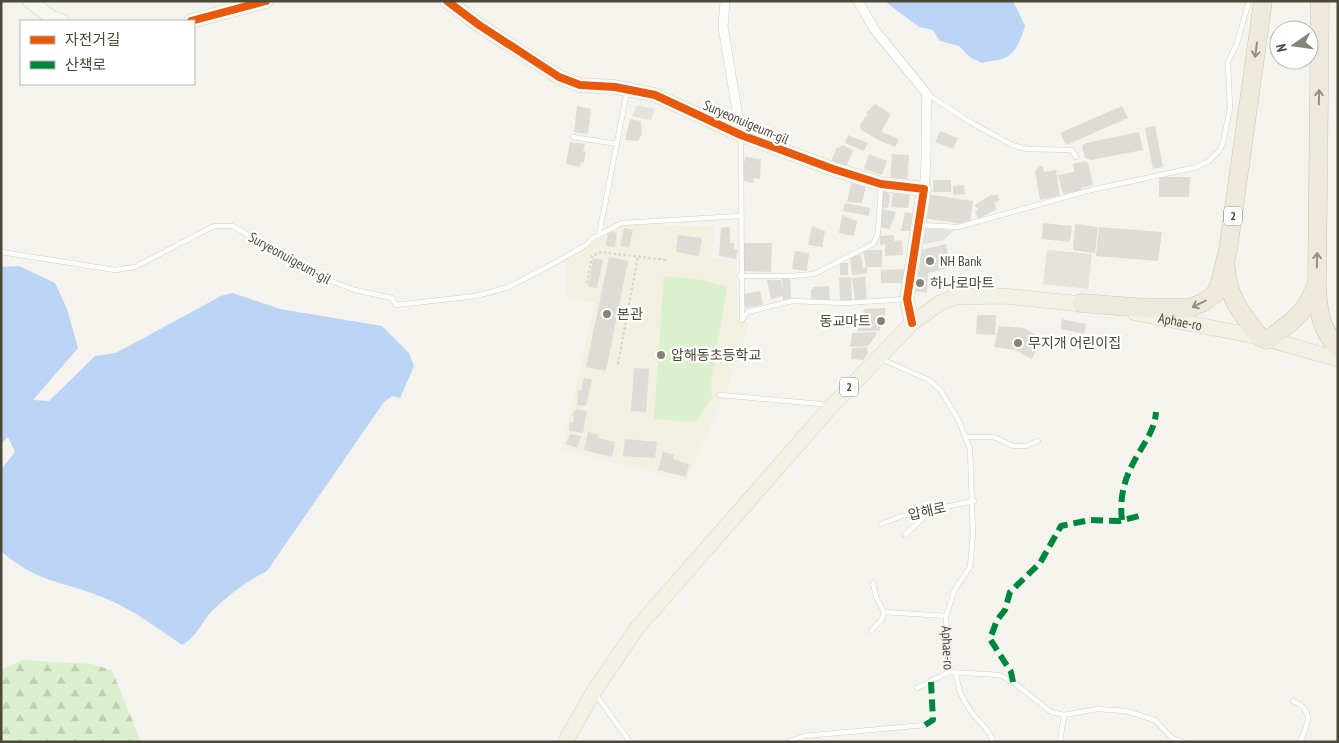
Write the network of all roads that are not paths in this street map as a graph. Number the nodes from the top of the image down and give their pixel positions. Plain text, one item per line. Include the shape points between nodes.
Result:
1 (30, 1) edge
2 (266, 1) edge
3 (447, 1) edge
4 (725, 1) edge
5 (858, 1) edge
6 (1249, 1) edge
7 (1263, 1) edge
8 (1320, 1) edge
9 (59, 20) edge
10 (195, 20) edge
11 (627, 89) junction
12 (928, 94) junction
13 (741, 135) junction
14 (573, 137) dead end
15 (617, 144) junction
16 (1076, 157) dead end
17 (881, 184) junction
18 (924, 189) junction
19 (740, 216) junction
20 (918, 224) junction
21 (599, 235) junction
22 (1228, 250) junction
23 (1, 252) edge
24 (740, 276) junction
25 (1317, 282) junction
26 (907, 299) junction
27 (1081, 303) junction
28 (912, 322) junction
29 (1263, 338) junction
30 (1338, 348) edge
31 (877, 357) junction
32 (1338, 359) edge
33 (720, 395) dead end
34 (828, 410) junction
35 (966, 437) junction
36 (1038, 441) dead end
37 (974, 501) junction
38 (929, 512) junction
39 (881, 524) dead end
40 (905, 536) dead end
41 (873, 583) dead end
42 (884, 612) junction
43 (946, 616) junction
44 (871, 631) dead end
45 (949, 672) junction
46 (956, 673) junction
47 (917, 688) dead end
48 (593, 692) junction
49 (1293, 701) dead end
50 (1064, 715) junction
51 (925, 725) dead end
52 (565, 742) edge
53 (630, 742) edge
54 (788, 742) edge
55 (993, 742) edge
56 (1060, 742) edge
57 (1183, 742) edge
58 (1300, 742) edge

1 - 9 street
2 - 10 street
3 - 11 street, Suryeonuigeum-gil via 559,77 580,86
4 - 13 street via 723,27
5 - 12 street via 874,29
6 - 20 lane via 1228,62 1230,108 1223,143 1209,160 1198,167 1074,194 958,227
7 -> 22 highway, 2
25 -> 8 highway
11 - 13 street, Suryeonuigeum-gil via 655,95
11 - 15 lane
12 - 16 lane via 1008,143 1026,149 1072,150
12 - 18 street via 924,128 927,165
13 - 17 street, Suryeonuigeum-gil via 833,170
13 - 19 lane, Suryeonuigeum-gil
14 - 15 lane
15 - 21 lane
17 - 18 street, Suryeonuigeum-gil
17 - 24 lane via 878,234 874,244 814,274
18 - 20 street
19 - 21 lane, Suryeonuigeum-gil via 622,223
19 - 24 lane, Suryeonuigeum-gil
20 - 26 street
21 - 23 lane, Suryeonuigeum-gil via 509,287 476,296 396,305 392,298 355,290 313,274 233,226 214,226 135,266 115,270
22 -> 27 highway, 2 via 1215,294 1190,308
22 - 29 highway via 1228,289 1237,308
24 - 26 lane, Suryeonuigeum-gil via 742,320 748,312 792,301
25 - 29 highway via 1311,301 1302,312
25 - 30 highway via 1323,328
26 - 28 street
27 - 28 main road, Aphae-ro / 2 via 1003,296 955,297
27 - 29 main road, Aphae-ro / 2
28 - 31 main road, Aphae-ro / 2
29 - 32 main road, Aphae-ro
31 - 34 main road, Aphae-ro / 2
31 - 35 lane, Aphae-ro via 929,380 941,391
33 - 34 lane via 821,404
34 - 48 main road, Aphae-ro / 2 via 637,628
35 - 36 lane via 994,437 1013,446 1026,446
35 - 37 lane, Aphae-ro via 972,464
37 - 38 lane, 압해로
37 - 43 lane, Aphae-ro via 970,567 956,589
38 - 39 lane, 압해로 via 902,516
38 - 40 lane
41 - 42 lane
42 - 43 lane
42 - 44 lane
43 - 45 lane, Aphae-ro
45 - 46 lane, Aphae-ro
45 - 47 lane
46 - 50 lane, Aphae-ro via 1000,675 1051,712
46 - 55 lane via 961,696 992,736
48 - 52 main road, Aphae-ro / 2
48 - 53 lane
49 - 58 lane via 1303,706 1307,714 1308,726
50 - 56 lane
50 - 57 lane via 1097,709 1126,711 1155,720 1172,738
51 - 54 lane via 804,736

